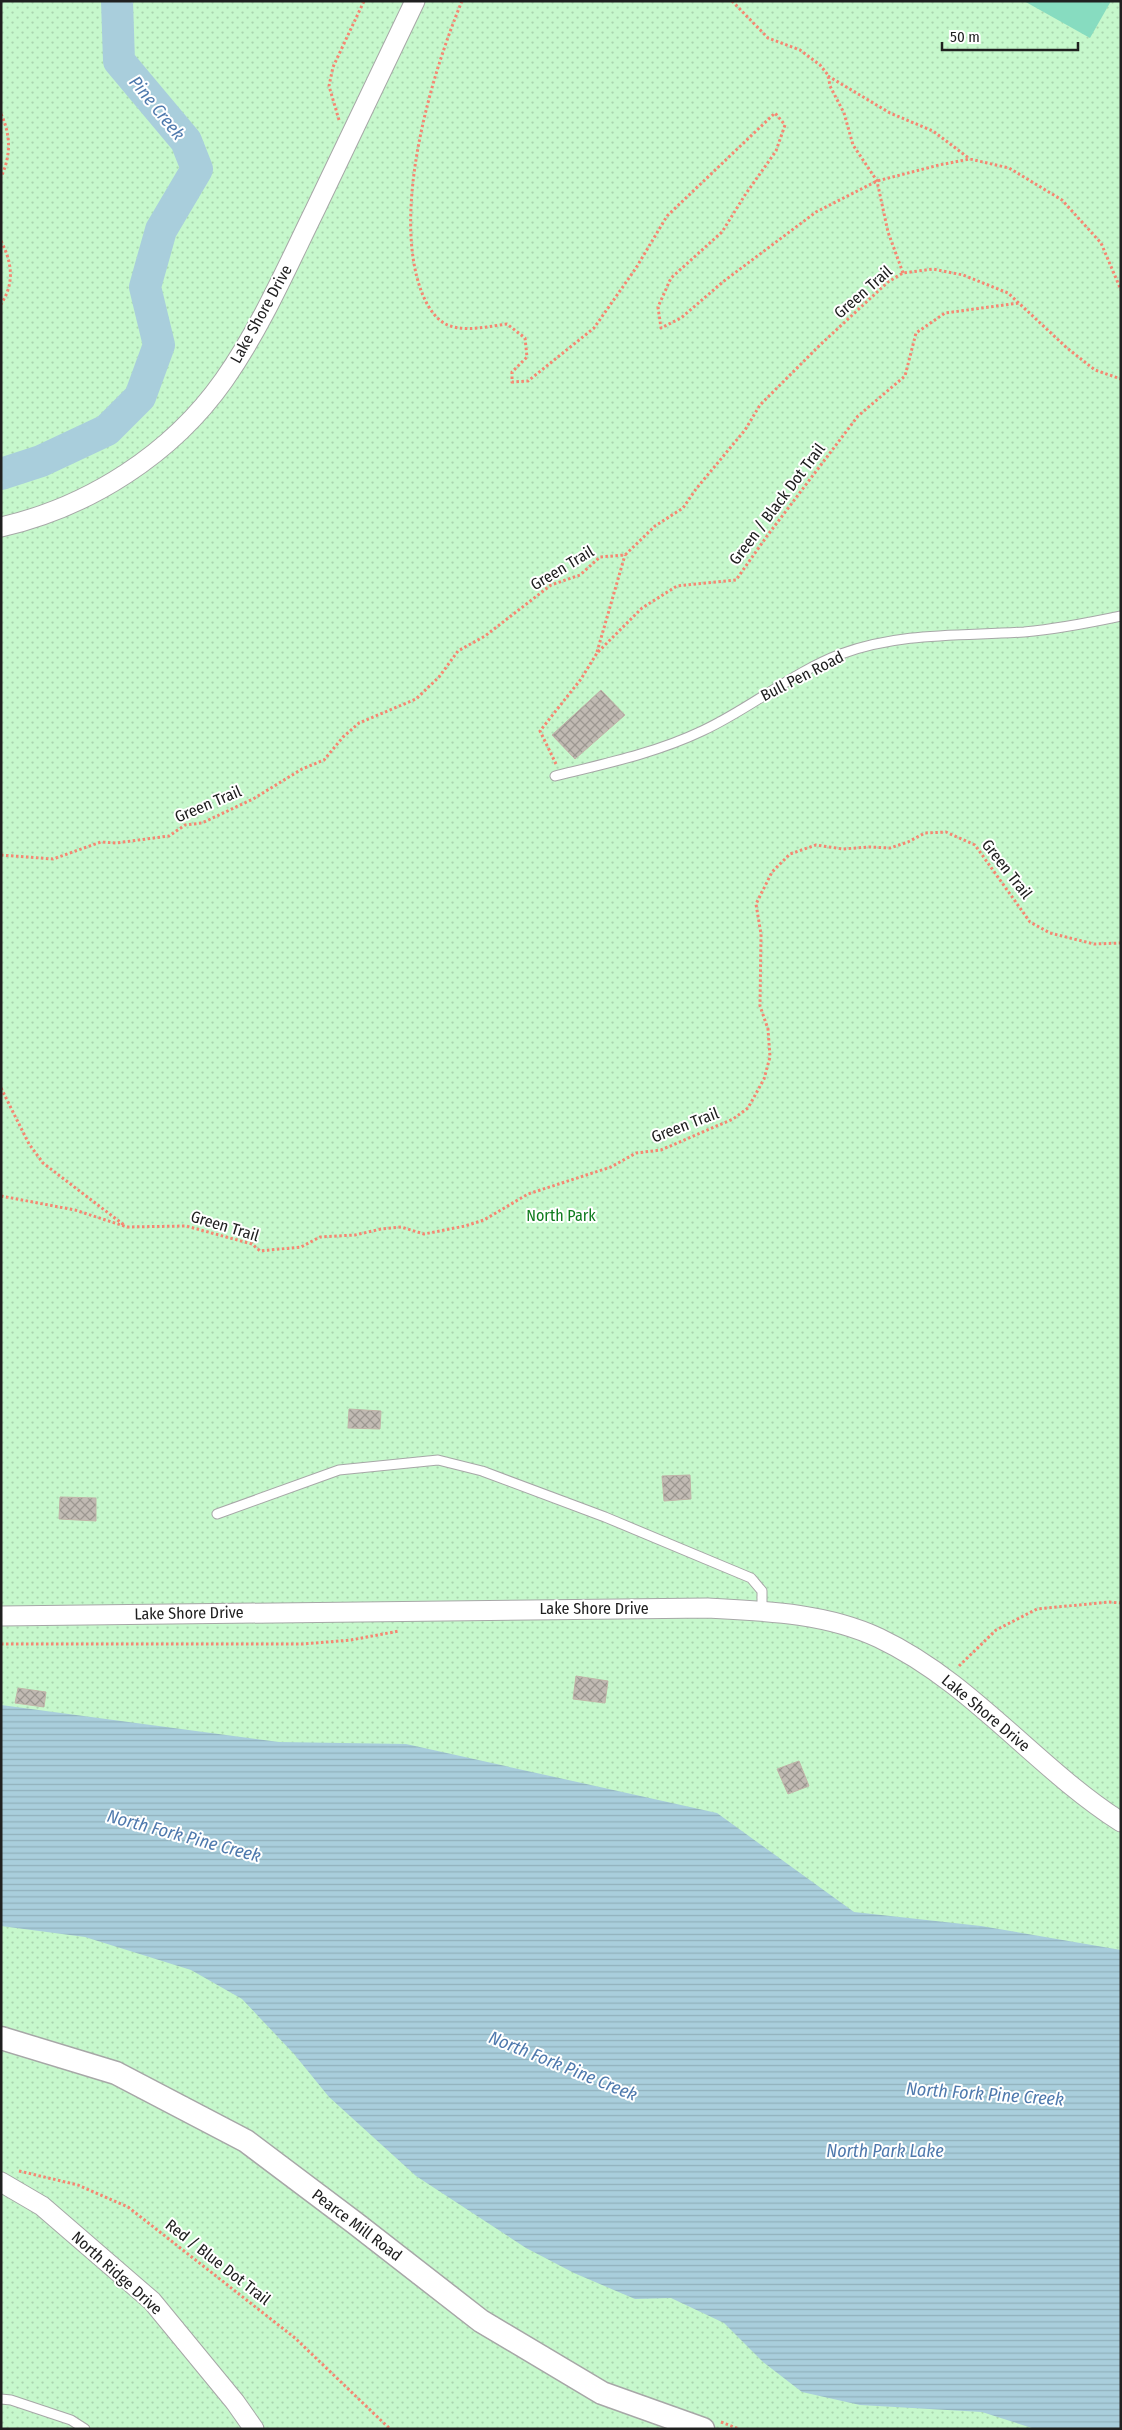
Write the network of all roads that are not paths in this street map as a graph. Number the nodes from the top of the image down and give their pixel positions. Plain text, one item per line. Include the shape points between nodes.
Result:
1 (415, 1) edge
2 (1, 527) edge
3 (1121, 616) edge
4 (558, 776) road end
5 (217, 1514) dead end
6 (762, 1611) junction
7 (1, 1616) edge
8 (1121, 1822) edge
9 (1, 2038) edge
10 (1, 2182) edge
11 (1, 2399) edge
12 (85, 2429) edge
13 (254, 2429) edge
14 (703, 2429) edge

1 - 2 street, Lake Shore Drive via 267,308 223,381 181,430 137,466 84,498
3 - 4 lane, Bull Pen Road via 1079,626 937,635 874,644 841,654 808,670 704,731 666,747
5 - 6 lane via 339,1470 438,1460 482,1471 605,1517 751,1578 762,1591
6 - 7 street, Lake Shore Drive via 540,1608
6 - 8 street, Lake Shore Drive via 817,1618 870,1634 917,1659 975,1700 1072,1786
9 - 14 street, Pearce Mill Road via 116,2073 246,2141 480,2321 602,2393
10 - 13 street, North Ridge Drive via 42,2206 152,2301
11 - 12 lane via 72,2420

